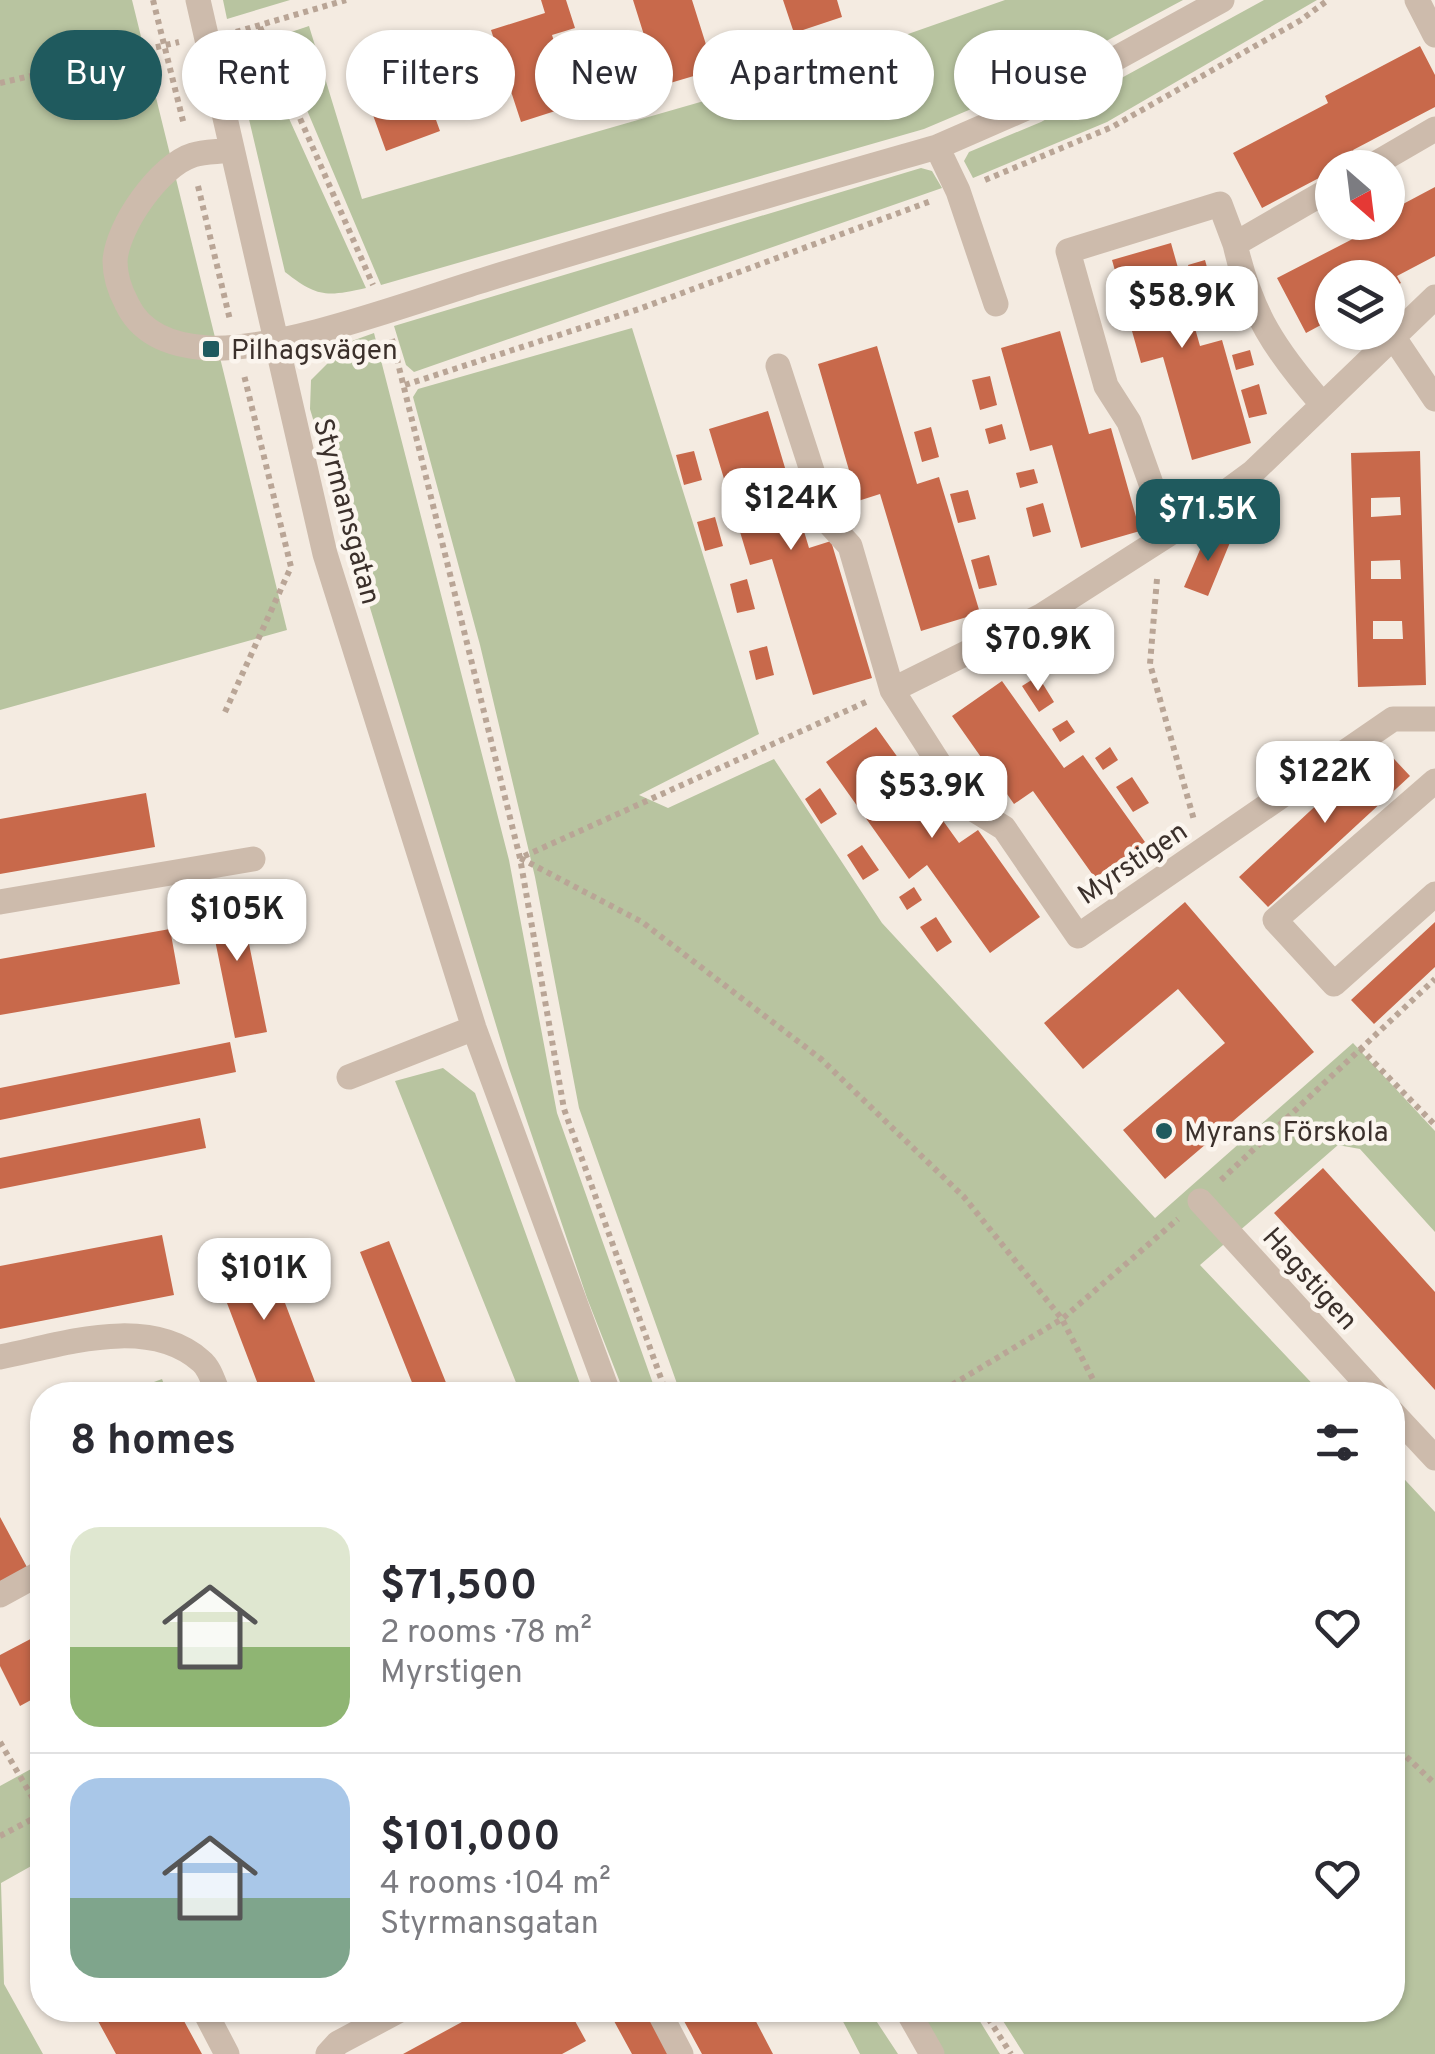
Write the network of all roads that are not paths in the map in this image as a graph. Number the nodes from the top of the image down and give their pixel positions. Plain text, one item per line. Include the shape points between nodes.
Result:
1 (198, 0) edge
2 (1222, 0) edge
3 (1417, 0) edge
4 (1435, 35) edge
5 (1435, 129) edge
6 (937, 147) junction
7 (230, 150) junction
8 (1399, 150) edge
9 (1315, 198) edge
10 (1235, 244) junction
11 (1435, 297) edge
12 (996, 304) dead end
13 (1405, 324) edge
14 (274, 339) junction
15 (1377, 350) edge
16 (1402, 350) edge
17 (778, 366) dead end
18 (1435, 399) edge
19 (1322, 404) junction
20 (1169, 534) junction
21 (892, 690) junction
22 (1435, 718) edge
23 (1435, 781) edge
24 (253, 860) dead end
25 (1435, 894) edge
26 (0, 902) edge
27 (474, 1028) junction
28 (349, 1077) dead end
29 (1200, 1201) dead end
30 (0, 1357) edge
31 (213, 1382) edge
32 (604, 1382) edge
33 (1365, 1382) edge
34 (1405, 1426) edge
35 (1435, 1458) edge
36 (30, 1579) edge
37 (0, 1595) edge
38 (210, 2022) edge
39 (377, 2022) edge
40 (664, 2022) edge
41 (914, 2022) edge
42 (227, 2054) edge
43 (328, 2054) edge
44 (681, 2054) edge
45 (932, 2054) edge

1 - 7 street, Styrmansgatan
2 - 6 street via 1024,109
3 - 4 street
5 - 8 street
6 - 12 street
6 - 14 street
7 - 14 street, Styrmansgatan
7 - 14 street via 190,155 137,205 115,260 119,289 149,332 172,343 211,348
9 - 10 street
10 - 19 street via 1258,321
10 - 20 street via 1220,204 1068,251 1106,386 1129,422
11 - 13 street
14 - 27 street, Styrmansgatan via 326,554
15 - 19 street
16 - 18 street
17 - 21 street, Myrstigen via 828,523 850,546
19 - 20 street via 1252,472
20 - 21 street via 1041,616
21 - 22 street, Myrstigen via 965,804 1004,828 1078,936 1394,719
23 - 25 street via 1275,920 1334,984
24 - 26 street
27 - 28 street
27 - 32 street, Styrmansgatan
29 - 33 street, Hagstigen
30 - 31 street via 135,1336 171,1342 204,1363
34 - 35 street
36 - 37 street
38 - 42 street
39 - 43 street
40 - 44 street
41 - 45 street

